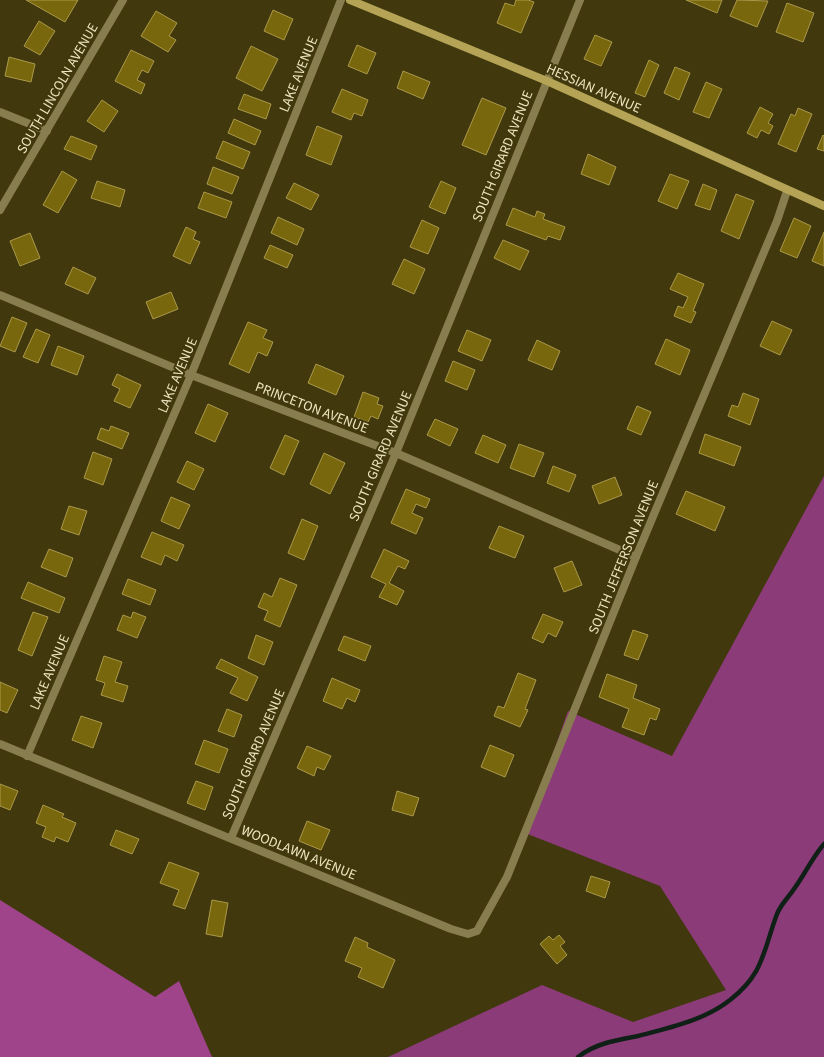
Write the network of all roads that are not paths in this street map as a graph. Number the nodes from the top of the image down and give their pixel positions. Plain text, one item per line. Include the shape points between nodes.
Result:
1 (123, 0) edge
2 (341, 0) edge
3 (350, 0) edge
4 (580, 0) edge
5 (547, 81) junction
6 (0, 112) edge
7 (47, 131) junction
8 (787, 191) junction
9 (824, 206) edge
10 (0, 210) edge
11 (0, 295) edge
12 (191, 376) junction
13 (396, 453) junction
14 (636, 557) junction
15 (0, 744) edge
16 (27, 756) junction
17 (231, 838) junction
18 (477, 931) joint

1 - 7 street, SOUTH LINCOLN AVENUE
2 - 12 street, LAKE AVENUE
3 - 5 main road, HESSIAN AVENUE
4 - 5 street, SOUTH GIRARD AVENUE
5 - 8 main road, HESSIAN AVENUE
5 - 13 street, SOUTH GIRARD AVENUE
6 - 7 street
7 - 10 street, SOUTH LINCOLN AVENUE
8 - 9 main road, HESSIAN AVENUE
8 - 14 street, SOUTH JEFFERSON AVENUE via 774,228
11 - 12 street, PRINCETON AVENUE
12 - 13 street, PRINCETON AVENUE
12 - 16 street, LAKE AVENUE
13 - 14 street, PRINCETON AVENUE
13 - 17 street, SOUTH GIRARD AVENUE
14 - 18 street, SOUTH JEFFERSON AVENUE via 507,877
15 - 16 street, WOODLAWN AVENUE
16 - 17 street, WOODLAWN AVENUE
17 - 18 street, WOODLAWN AVENUE via 451,929 468,934

